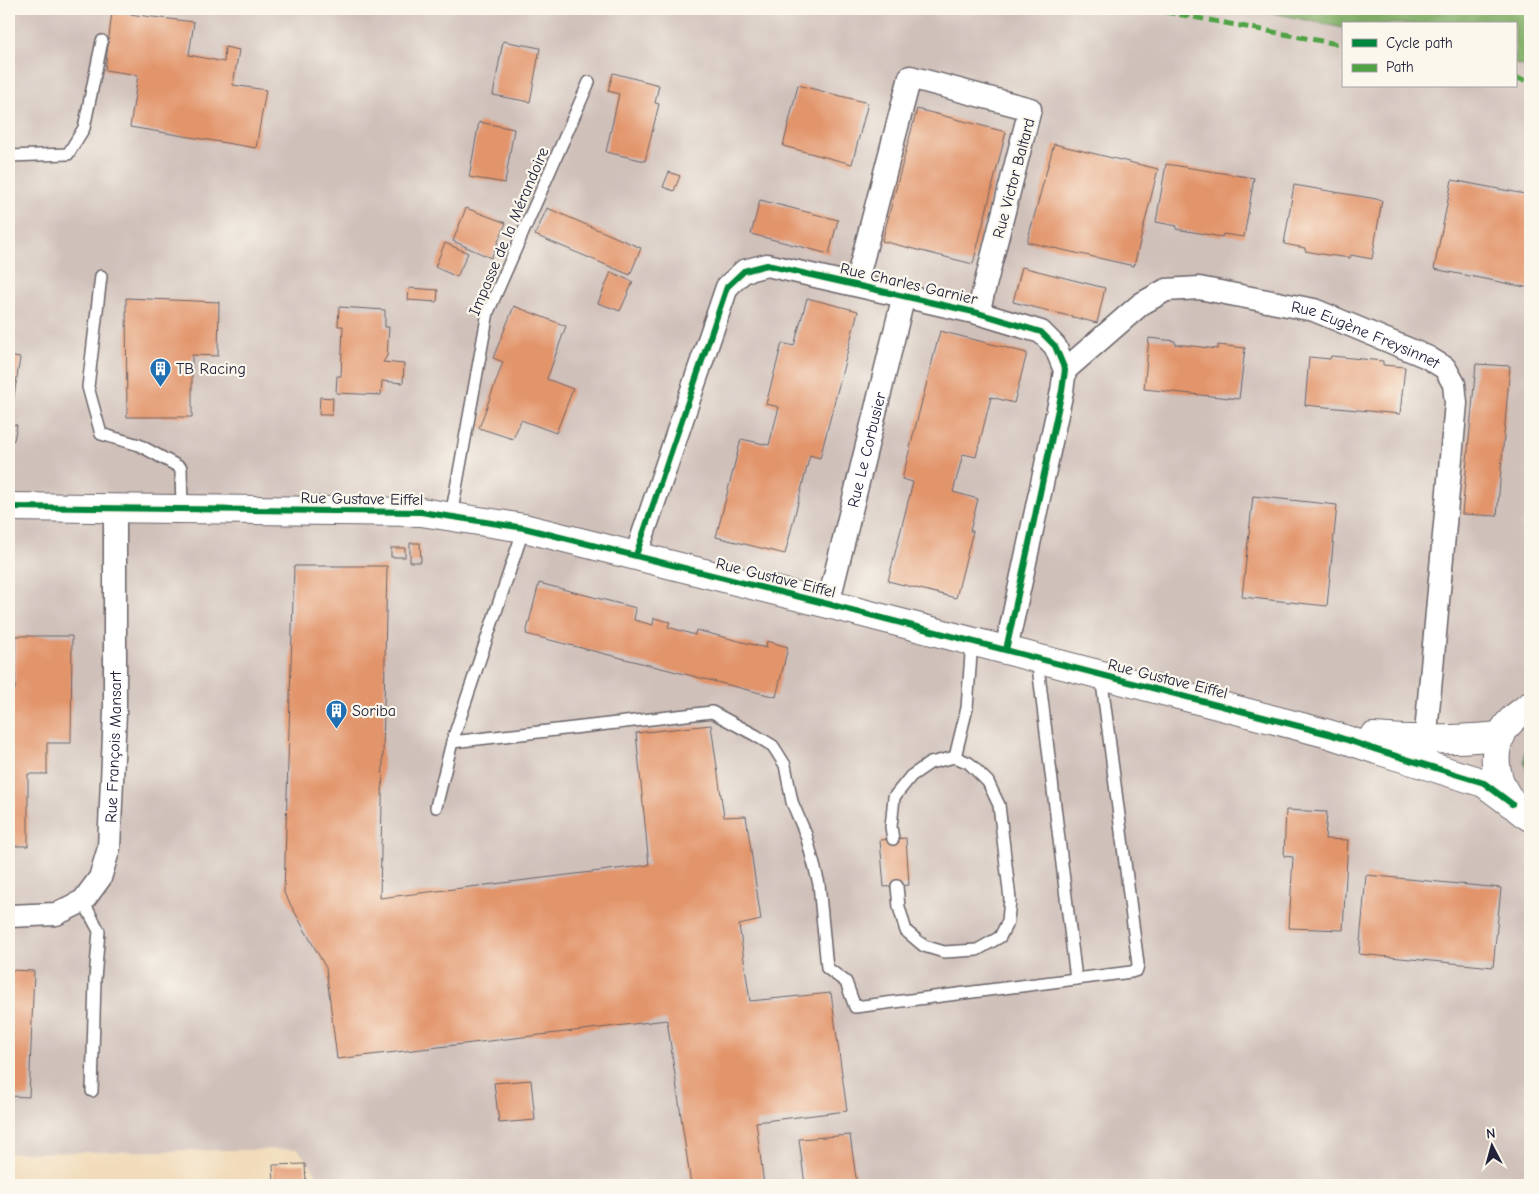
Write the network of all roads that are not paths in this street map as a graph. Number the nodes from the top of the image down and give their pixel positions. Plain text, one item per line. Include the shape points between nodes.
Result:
1 (102, 41) dead end
2 (589, 82) dead end
3 (9, 156) edge
4 (101, 276) dead end
5 (856, 284) junction
6 (904, 295) junction
7 (978, 313) junction
8 (1065, 370) junction
9 (9, 507) edge
10 (115, 509) junction
11 (182, 510) junction
12 (451, 516) junction
13 (524, 528) junction
14 (636, 555) junction
15 (828, 604) junction
16 (972, 641) junction
17 (1006, 650) junction
18 (1037, 658) junction
19 (1102, 675) junction
20 (1530, 706) edge
21 (1501, 736) junction
22 (452, 742) junction
23 (1424, 752) junction
24 (955, 757) junction
25 (436, 807) dead end
26 (1521, 811) edge
27 (893, 839) dead end
28 (897, 886) dead end
29 (83, 901) junction
30 (9, 916) edge
31 (1076, 979) junction
32 (92, 1090) dead end

1 - 3 lane via 84,128 68,154
2 - 12 lane, Impasse de la Mérandoire via 488,312
4 - 11 lane via 88,387 101,434 139,445 181,468
5 - 6 street, Rue Charles Garnier
5 - 7 street, Rue Victor Baltard via 910,77 1030,109
5 - 14 street, Rue Charles Garnier via 767,265 744,271 727,287
6 - 7 street, Rue Charles Garnier
6 - 15 street, Rue Le Corbusier
7 - 8 street, Rue Charles Garnier via 1041,332 1055,346
8 - 17 street
8 - 23 street, Rue Eugène Freysinnet via 1142,304 1166,290 1199,288 1314,310 1427,357 1445,368 1454,384 1456,403
9 - 10 street, Rue Gustave Eiffel
10 - 11 street, Rue Gustave Eiffel
10 - 29 street, Rue François Mansart via 115,713 109,848 100,878
11 - 12 street, Rue Gustave Eiffel via 421,512
12 - 13 street, Rue Gustave Eiffel
13 - 14 street, Rue Gustave Eiffel
13 - 22 lane
14 - 15 street, Rue Gustave Eiffel
15 - 16 street, Rue Gustave Eiffel
16 - 17 street, Rue Gustave Eiffel
16 - 24 lane via 967,708
17 - 18 street, Rue Gustave Eiffel
18 - 19 street, Rue Gustave Eiffel
18 - 31 lane
19 - 23 street, Rue Gustave Eiffel via 1329,734
19 - 31 lane via 1138,964 1137,970 1131,972
20 - 21 street via 1513,719
21 - 23 street, Rue Gustave Eiffel via 1466,739
21 - 26 street via 1496,772 1502,789
22 - 25 lane
22 - 31 lane via 712,712 773,746 784,765 792,802 806,834 819,884 827,968 846,982 855,1007
23 - 26 street, Rue Gustave Eiffel via 1484,783
24 - 27 lane via 930,763 911,776 894,797
24 - 28 lane via 969,763 988,782 999,805 1010,899 1008,921 1000,937 977,950 944,952 924,946 906,931
29 - 30 street, Rue François Mansart via 56,914
29 - 32 lane via 99,931

